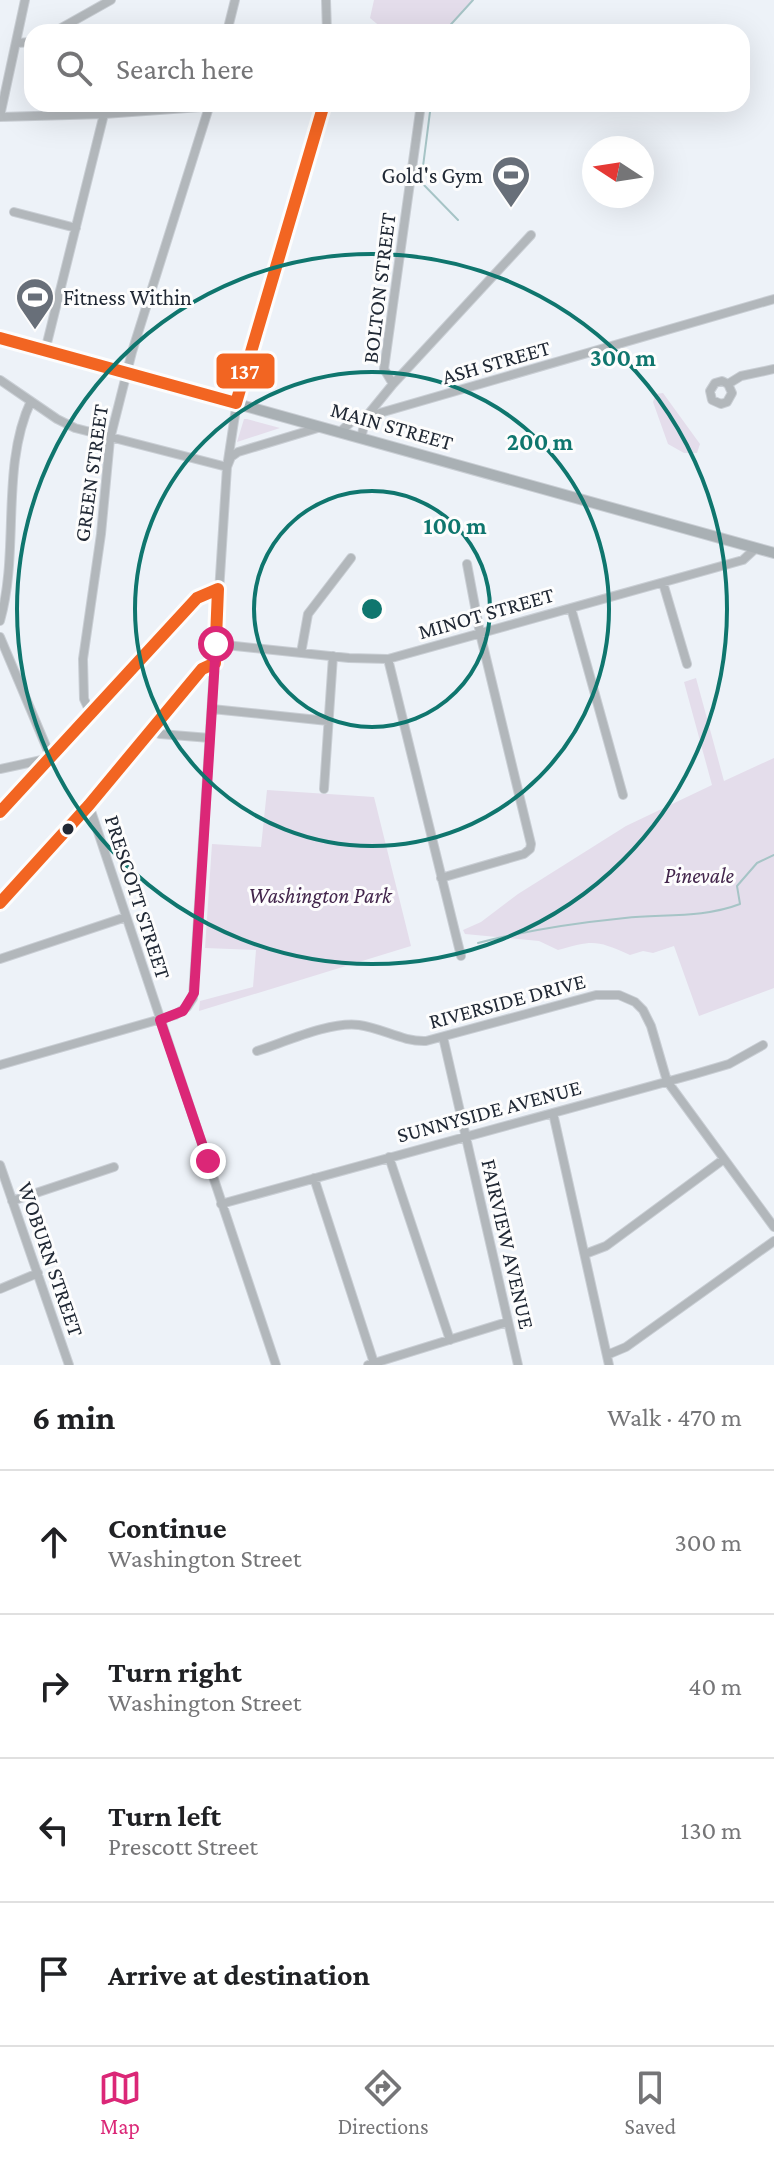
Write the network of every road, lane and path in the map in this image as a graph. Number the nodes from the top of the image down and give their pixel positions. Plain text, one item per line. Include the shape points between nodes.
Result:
1 (25, 0) edge
2 (111, 0) edge
3 (235, 0) edge
4 (326, 0) edge
5 (68, 24) edge
6 (229, 24) edge
7 (327, 24) edge
8 (17, 43) junction
9 (24, 43) edge
10 (130, 112) edge
11 (207, 112) edge
12 (322, 112) edge
13 (420, 112) edge
14 (104, 114) junction
15 (0, 116) edge
16 (14, 212) dead end
17 (76, 228) junction
18 (531, 235) dead end
19 (774, 299) edge
20 (0, 338) edge
21 (45, 351) junction
22 (774, 369) edge
23 (126, 373) junction
24 (0, 380) edge
25 (393, 384) junction
26 (728, 384) dead end
27 (31, 401) junction
28 (236, 403) junction
29 (366, 417) junction
30 (322, 427) junction
31 (340, 432) junction
32 (361, 438) junction
33 (110, 439) junction
34 (227, 467) junction
35 (756, 548) junction
36 (774, 553) edge
37 (351, 558) dead end
38 (467, 564) dead end
39 (663, 583) junction
40 (218, 589) junction
41 (571, 608) junction
42 (0, 621) edge
43 (480, 633) junction
44 (0, 637) edge
45 (216, 644) junction
46 (301, 653) junction
47 (333, 656) junction
48 (388, 659) junction
49 (215, 663) junction
50 (687, 664) dead end
51 (212, 709) junction
52 (91, 714) junction
53 (328, 721) junction
54 (151, 731) junction
55 (210, 738) junction
56 (51, 758) junction
57 (0, 769) edge
58 (324, 789) dead end
59 (623, 795) dead end
60 (89, 805) junction
61 (0, 812) edge
62 (441, 878) junction
63 (0, 903) edge
64 (126, 917) junction
65 (461, 956) dead end
66 (0, 959) edge
67 (160, 1020) junction
68 (443, 1037) junction
69 (763, 1045) dead end
70 (257, 1051) dead end
71 (0, 1065) edge
72 (667, 1081) junction
73 (553, 1113) junction
74 (465, 1136) junction
75 (389, 1157) junction
76 (724, 1159) junction
77 (0, 1165) edge
78 (114, 1167) dead end
79 (314, 1178) junction
80 (12, 1201) junction
81 (221, 1204) junction
82 (774, 1227) edge
83 (774, 1241) edge
84 (585, 1254) junction
85 (38, 1273) junction
86 (0, 1289) edge
87 (507, 1322) junction
88 (450, 1340) junction
89 (608, 1360) edge
90 (371, 1364) edge
91 (69, 1365) edge
92 (276, 1365) edge
93 (518, 1365) edge

1 - 8 street
2 - 5 street
3 - 6 street
4 - 7 street
8 - 9 street
8 - 15 street
10 - 14 street
11 - 23 street, GREEN STREET
12 - 28 street
13 - 25 street, BOLTON STREET via 384,369
14 - 15 street
14 - 17 street
16 - 17 street
17 - 21 street
18 - 25 street
19 - 29 street, ASH STREET
20 - 21 main road, MAIN STREET
21 - 23 main road, MAIN STREET
22 - 26 street
23 - 28 main road, MAIN STREET
23 - 33 street, GREEN STREET
24 - 27 street
25 - 29 street, BOLTON STREET
27 - 33 street via 70,426
27 - 42 street via 11,464
28 - 30 main road, MAIN STREET
28 - 34 street
29 - 31 street, ASH STREET
29 - 32 street
30 - 31 main road, MAIN STREET
30 - 34 street via 238,452
31 - 32 main road, MAIN STREET
32 - 35 main road, MAIN STREET
33 - 34 street
33 - 52 street, GREEN STREET via 83,659 84,699
34 - 40 street
35 - 36 main road, MAIN STREET
35 - 39 street, MINOT STREET via 743,560
37 - 46 street via 310,610
38 - 43 street
39 - 41 street, MINOT STREET
39 - 50 street
40 - 45 street
40 - 52 street via 194,600
41 - 43 street, MINOT STREET
41 - 59 street
43 - 48 street, MINOT STREET
43 - 62 street via 530,849
44 - 56 street
45 - 46 street, MINOT STREET
45 - 49 street
46 - 47 street, MINOT STREET
47 - 48 street, MINOT STREET
47 - 53 street
48 - 62 street
49 - 51 street
49 - 54 street via 203,668
51 - 53 street
51 - 55 street
52 - 56 street
53 - 58 street
54 - 55 street
54 - 60 street
55 - 67 street via 194,993 183,1011
56 - 57 street
56 - 61 street
60 - 63 street
60 - 64 street, PRESCOTT STREET
62 - 65 street
64 - 66 street
64 - 67 street, PRESCOTT STREET
67 - 71 street
67 - 81 street, PRESCOTT STREET
68 - 70 street, RIVERSIDE DRIVE via 414,1041 349,1024
68 - 72 street, RIVERSIDE DRIVE via 596,995 619,995 646,1015
68 - 74 street, FAIRVIEW AVENUE
69 - 72 street, SUNNYSIDE AVENUE via 729,1064
72 - 73 street, SUNNYSIDE AVENUE
72 - 76 street, RIVERSIDE DRIVE
73 - 74 street, SUNNYSIDE AVENUE
73 - 84 street
74 - 75 street, SUNNYSIDE AVENUE
74 - 87 street, FAIRVIEW AVENUE
75 - 79 street, SUNNYSIDE AVENUE
75 - 88 street
76 - 82 street, RIVERSIDE DRIVE
76 - 84 street via 603,1248
77 - 80 street, WOBURN STREET
78 - 80 street
79 - 81 street, SUNNYSIDE AVENUE
79 - 90 street
80 - 85 street, WOBURN STREET
81 - 92 street, PRESCOTT STREET
83 - 89 street
84 - 89 street
85 - 86 street
85 - 91 street, WOBURN STREET
87 - 88 street
87 - 93 street, FAIRVIEW AVENUE
88 - 90 street

